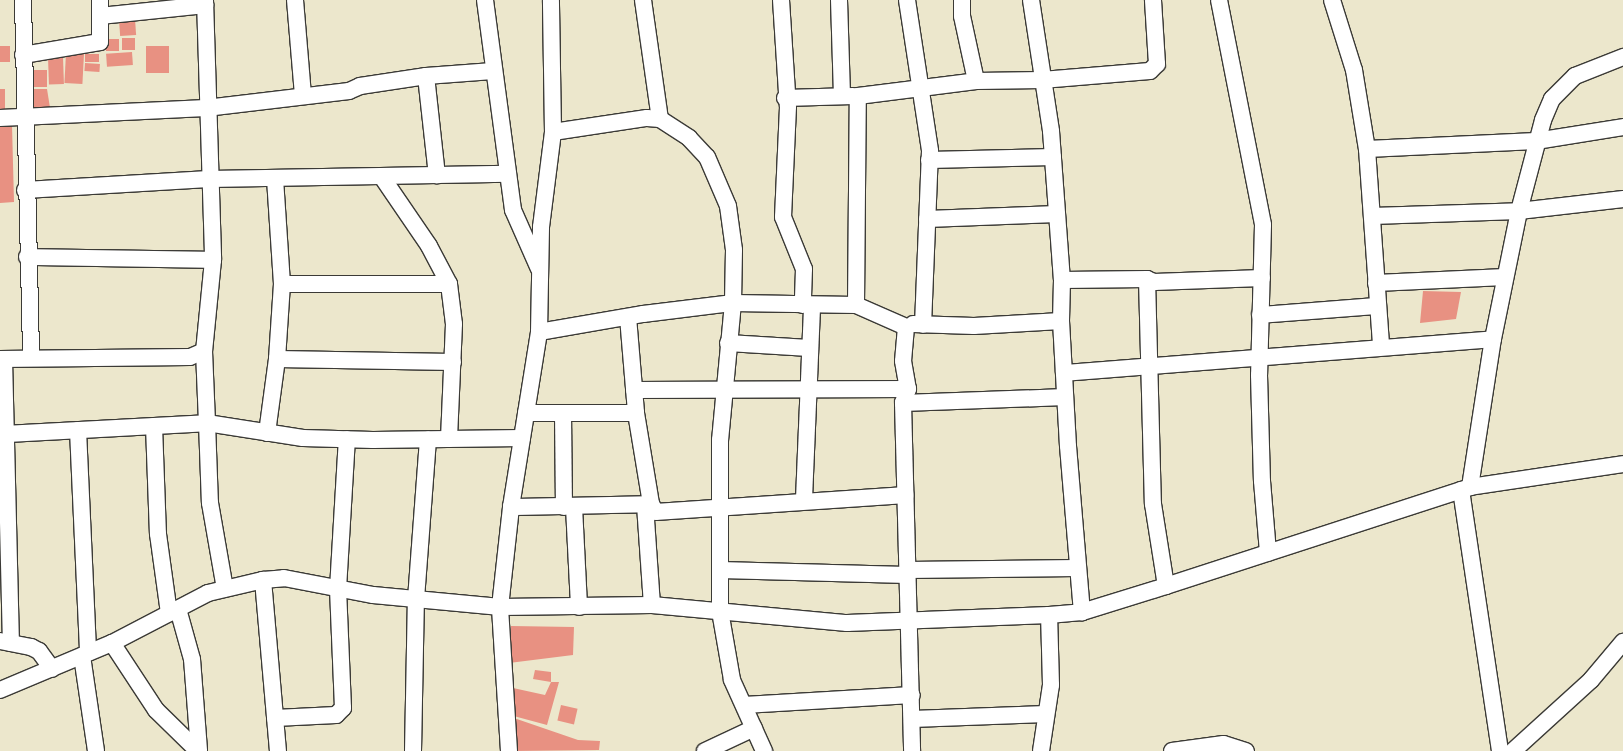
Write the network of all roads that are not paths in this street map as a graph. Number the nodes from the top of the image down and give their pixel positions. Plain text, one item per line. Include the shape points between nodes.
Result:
1 (23, 0) edge
2 (295, 0) edge
3 (484, 0) edge
4 (551, 0) edge
5 (643, 0) edge
6 (781, 0) edge
7 (840, 0) edge
8 (907, 0) edge
9 (962, 0) edge
10 (1031, 0) edge
11 (1153, 0) edge
12 (1219, 0) edge
13 (1332, 0) edge
14 (205, 3) edge
15 (100, 8) edge
16 (23, 55) junction
17 (1623, 57) edge
18 (493, 71) junction
19 (426, 76) junction
20 (1042, 80) junction
21 (976, 81) junction
22 (920, 86) junction
23 (303, 96) junction
24 (850, 96) junction
25 (785, 98) junction
26 (206, 108) junction
27 (0, 118) edge
28 (24, 118) junction
29 (660, 120) junction
30 (1623, 126) edge
31 (553, 132) junction
32 (1536, 141) junction
33 (1367, 149) junction
34 (1053, 157) junction
35 (929, 160) junction
36 (508, 174) junction
37 (437, 175) junction
38 (382, 177) junction
39 (275, 178) junction
40 (209, 179) junction
41 (25, 190) junction
42 (1623, 199) edge
43 (1519, 211) junction
44 (1057, 214) junction
45 (1372, 216) junction
46 (927, 220) junction
47 (26, 257) junction
48 (213, 260) junction
49 (541, 274) junction
50 (1506, 277) junction
51 (1147, 278) junction
52 (1262, 278) junction
53 (1062, 280) junction
54 (1376, 283) junction
55 (282, 284) junction
56 (449, 284) junction
57 (733, 303) junction
58 (807, 305) junction
59 (856, 305) junction
60 (1378, 306) junction
61 (1260, 315) junction
62 (628, 317) junction
63 (1061, 321) junction
64 (923, 325) junction
65 (906, 327) junction
66 (539, 332) junction
67 (1493, 338) junction
68 (728, 343) junction
69 (1381, 345) junction
70 (809, 348) junction
71 (204, 351) junction
72 (31, 357) junction
73 (1259, 358) junction
74 (2, 359) edge
75 (277, 359) junction
76 (453, 362) junction
77 (1147, 367) junction
78 (1064, 373) junction
79 (723, 388) junction
80 (634, 390) junction
81 (807, 391) junction
82 (906, 396) junction
83 (1065, 397) junction
84 (526, 413) junction
85 (563, 413) junction
86 (636, 413) junction
87 (207, 423) junction
88 (154, 426) junction
89 (78, 430) junction
90 (267, 432) junction
91 (6, 434) junction
92 (522, 438) junction
93 (346, 439) junction
94 (428, 439) junction
95 (449, 439) junction
96 (1623, 464) edge
97 (1465, 488) junction
98 (905, 494) junction
99 (804, 499) junction
100 (648, 505) junction
101 (511, 506) junction
102 (569, 507) junction
103 (720, 509) junction
104 (1268, 553) junction
105 (1077, 568) junction
106 (720, 570) junction
107 (907, 573) junction
108 (263, 580) junction
109 (1166, 586) junction
110 (338, 588) junction
111 (225, 589) junction
112 (416, 599) junction
113 (652, 605) junction
114 (579, 607) junction
115 (500, 608) junction
116 (720, 610) junction
117 (174, 611) junction
118 (1082, 612) junction
119 (1049, 615) junction
120 (908, 623) junction
121 (6, 642) edge
122 (1623, 642) edge
123 (112, 643) junction
124 (85, 655) junction
125 (52, 669) junction
126 (0, 690) edge
127 (912, 695) junction
128 (744, 705) junction
129 (1046, 714) junction
130 (275, 718) junction
131 (912, 719) junction
132 (754, 728) junction
133 (96, 751) edge
134 (198, 751) edge
135 (278, 751) edge
136 (413, 751) edge
137 (509, 751) edge
138 (705, 751) edge
139 (764, 751) edge
140 (912, 751) edge
141 (1041, 751) edge
142 (1172, 751) edge
143 (1246, 751) edge
144 (1500, 751) edge
145 (1513, 751) edge

1 - 16 street
2 - 23 street
3 - 18 street
4 - 31 street
5 - 29 street
6 - 25 street
7 - 24 street
8 - 22 street
9 - 21 street via 962,16
10 - 20 street
11 - 20 street via 1155,68
12 - 52 street via 1262,225
13 - 33 street via 1354,70
14 - 15 street
14 - 26 street
15 - 16 street via 100,42
16 - 28 street
17 - 32 street via 1575,76 1552,99
18 - 19 street
18 - 36 street
19 - 23 street
19 - 37 street
20 - 21 street
20 - 34 street
21 - 22 street
22 - 24 street
22 - 35 street via 926,111
23 - 26 street
24 - 25 street
24 - 59 street
25 - 58 street via 788,107 783,217 804,269
26 - 28 street
26 - 40 street
27 - 28 street
28 - 41 street
29 - 31 street via 647,118
29 - 57 street via 689,138 708,157 728,206 734,250
30 - 32 street
31 - 49 street via 541,227
32 - 33 street
32 - 43 street
33 - 45 street
34 - 35 street
34 - 44 street
35 - 46 street
36 - 37 street
36 - 49 street via 514,210
37 - 38 street
38 - 39 street
38 - 56 street via 429,246
39 - 40 street
39 - 55 street
40 - 41 street
40 - 48 street
41 - 47 street
42 - 43 street
43 - 45 street
43 - 50 street
44 - 46 street
44 - 53 street
45 - 54 street
46 - 64 street
47 - 48 street
47 - 72 street
48 - 71 street
49 - 66 street
50 - 54 street
50 - 67 street
51 - 52 street via 1154,282
51 - 53 street
51 - 77 street
52 - 61 street
53 - 63 street
54 - 60 street
55 - 56 street
55 - 75 street
56 - 76 street via 454,324
57 - 58 street
57 - 62 street
57 - 68 street
58 - 59 street
58 - 70 street
59 - 65 street
60 - 61 street
60 - 69 street
61 - 73 street
62 - 66 street
62 - 80 street
63 - 64 street
63 - 78 street
64 - 65 street
65 - 82 street via 903,361
66 - 84 street
67 - 69 street
67 - 97 street
68 - 70 street
68 - 79 street
69 - 73 street
70 - 81 street
71 - 72 street via 190,357
71 - 87 street
72 - 74 street
73 - 77 street
73 - 104 street via 1262,481
74 - 91 street
75 - 76 street
75 - 90 street
76 - 95 street
77 - 78 street
77 - 109 street via 1153,504
78 - 83 street
79 - 80 street
79 - 81 street
79 - 103 street
80 - 86 street
81 - 82 street
81 - 99 street
82 - 83 street
82 - 98 street
83 - 105 street
84 - 85 street
84 - 92 street
85 - 86 street
85 - 102 street
86 - 100 street
87 - 88 street
87 - 90 street
87 - 111 street via 210,503
88 - 89 street
88 - 117 street via 158,534
89 - 91 street
89 - 124 street
90 - 93 street
91 - 121 street
92 - 95 street
92 - 101 street
93 - 94 street
93 - 110 street
94 - 95 street
94 - 112 street
96 - 97 street
97 - 104 street
97 - 144 street
98 - 99 street
98 - 107 street
99 - 103 street
100 - 102 street
100 - 103 street via 661,513
100 - 113 street
101 - 102 street
101 - 115 street
102 - 114 street
103 - 106 street
104 - 109 street
105 - 107 street
105 - 118 street
106 - 107 street
106 - 116 street
107 - 120 street
108 - 110 street via 284,578
108 - 111 street
108 - 130 street
109 - 118 street
110 - 112 street
110 - 130 street via 343,708 336,715
111 - 117 street via 208,593
112 - 115 street
112 - 136 street
113 - 114 street
113 - 116 street
114 - 115 street
115 - 137 street
116 - 120 street via 847,624
116 - 128 street via 732,680
117 - 123 street
117 - 134 street via 192,659
118 - 119 street
119 - 120 street
119 - 129 street via 1052,685
120 - 127 street
121 - 125 street via 39,651
122 - 145 street via 1591,680
123 - 124 street
123 - 134 street via 156,710
124 - 125 street
124 - 133 street
125 - 126 street
127 - 128 street
127 - 131 street
128 - 132 street
129 - 131 street
129 - 141 street
130 - 135 street
131 - 140 street
132 - 138 street
132 - 139 street
142 - 143 street via 1224,744

